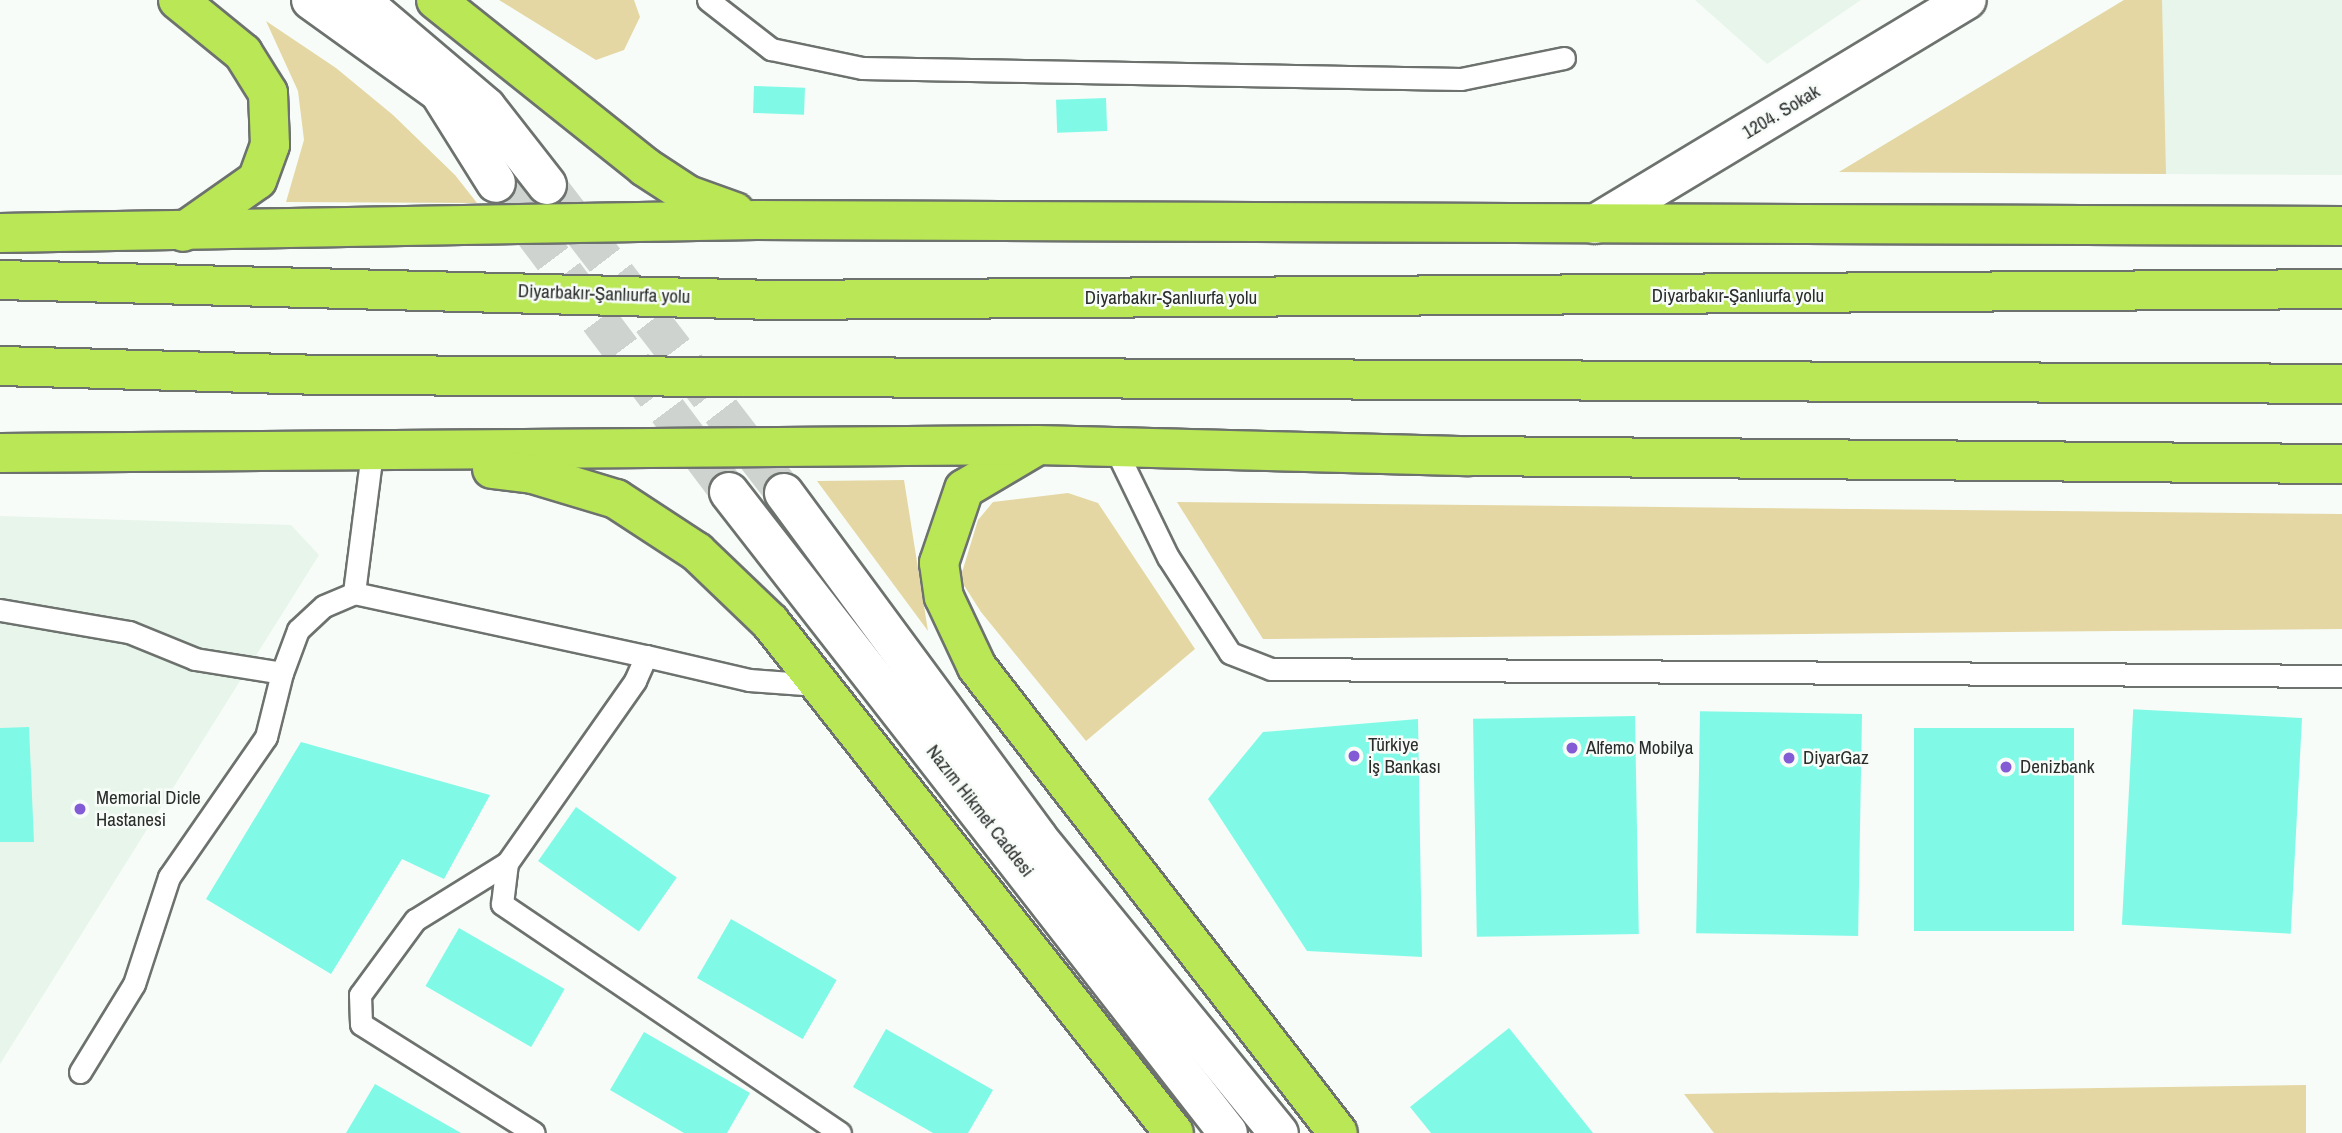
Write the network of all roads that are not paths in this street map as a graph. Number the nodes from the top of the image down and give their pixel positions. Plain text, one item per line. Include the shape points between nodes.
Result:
1 (178, 0) edge
2 (311, 0) edge
3 (360, 0) edge
4 (436, 0) edge
5 (708, 0) edge
6 (1967, 0) edge
7 (1564, 58) dead end
8 (496, 183) tunnel mouth
9 (547, 186) tunnel mouth
10 (757, 220) junction
11 (1595, 224) junction
12 (2342, 226) edge
13 (183, 232) junction
14 (0, 233) edge
15 (0, 280) edge
16 (2342, 289) edge
17 (0, 366) edge
18 (2342, 384) edge
19 (1037, 445) junction
20 (1115, 448) junction
21 (372, 452) junction
22 (0, 453) edge
23 (2342, 464) edge
24 (729, 492) tunnel mouth
25 (784, 493) tunnel mouth
26 (354, 593) junction
27 (0, 610) edge
28 (646, 656) junction
29 (282, 673) junction
30 (2342, 676) edge
31 (818, 685) junction
32 (508, 863) junction
33 (80, 1072) dead end
34 (534, 1133) edge
35 (840, 1133) edge
36 (1174, 1133) edge
37 (1228, 1133) edge
38 (1279, 1133) edge
39 (1338, 1133) edge

1 - 13 highway via 243,54 268,93 270,145 257,180
2 - 8 main road via 439,92
3 - 9 main road via 486,107
4 - 10 highway via 645,167 688,195
5 - 7 lane via 771,50 862,68 1461,79
6 - 11 main road, 1204. Sokak
10 - 11 highway
10 - 13 highway
11 - 12 highway
13 - 14 highway
15 - 16 highway, Diyarbakır-Şanlıurfa yolu via 775,300
17 - 18 highway via 374,375
19 - 20 highway
19 - 21 highway
19 - 39 highway via 964,489 939,563 944,597 977,667
20 - 23 highway
20 - 30 lane via 1168,557 1230,653 1271,669
21 - 22 highway
21 - 26 lane
21 - 31 highway via 533,474 616,499 697,552 770,622
24 - 37 main road, Nazım Hikmet Caddesi
25 - 38 main road, Nazım Hikmet Caddesi via 1038,838
26 - 28 lane
26 - 29 lane via 324,606 298,630
27 - 29 lane via 129,632 195,659
28 - 31 lane via 749,680
28 - 32 lane via 635,681
29 - 33 lane via 266,737 169,877 134,984
31 - 36 highway
32 - 34 lane via 415,920 360,995 361,1024
32 - 35 lane via 502,904

